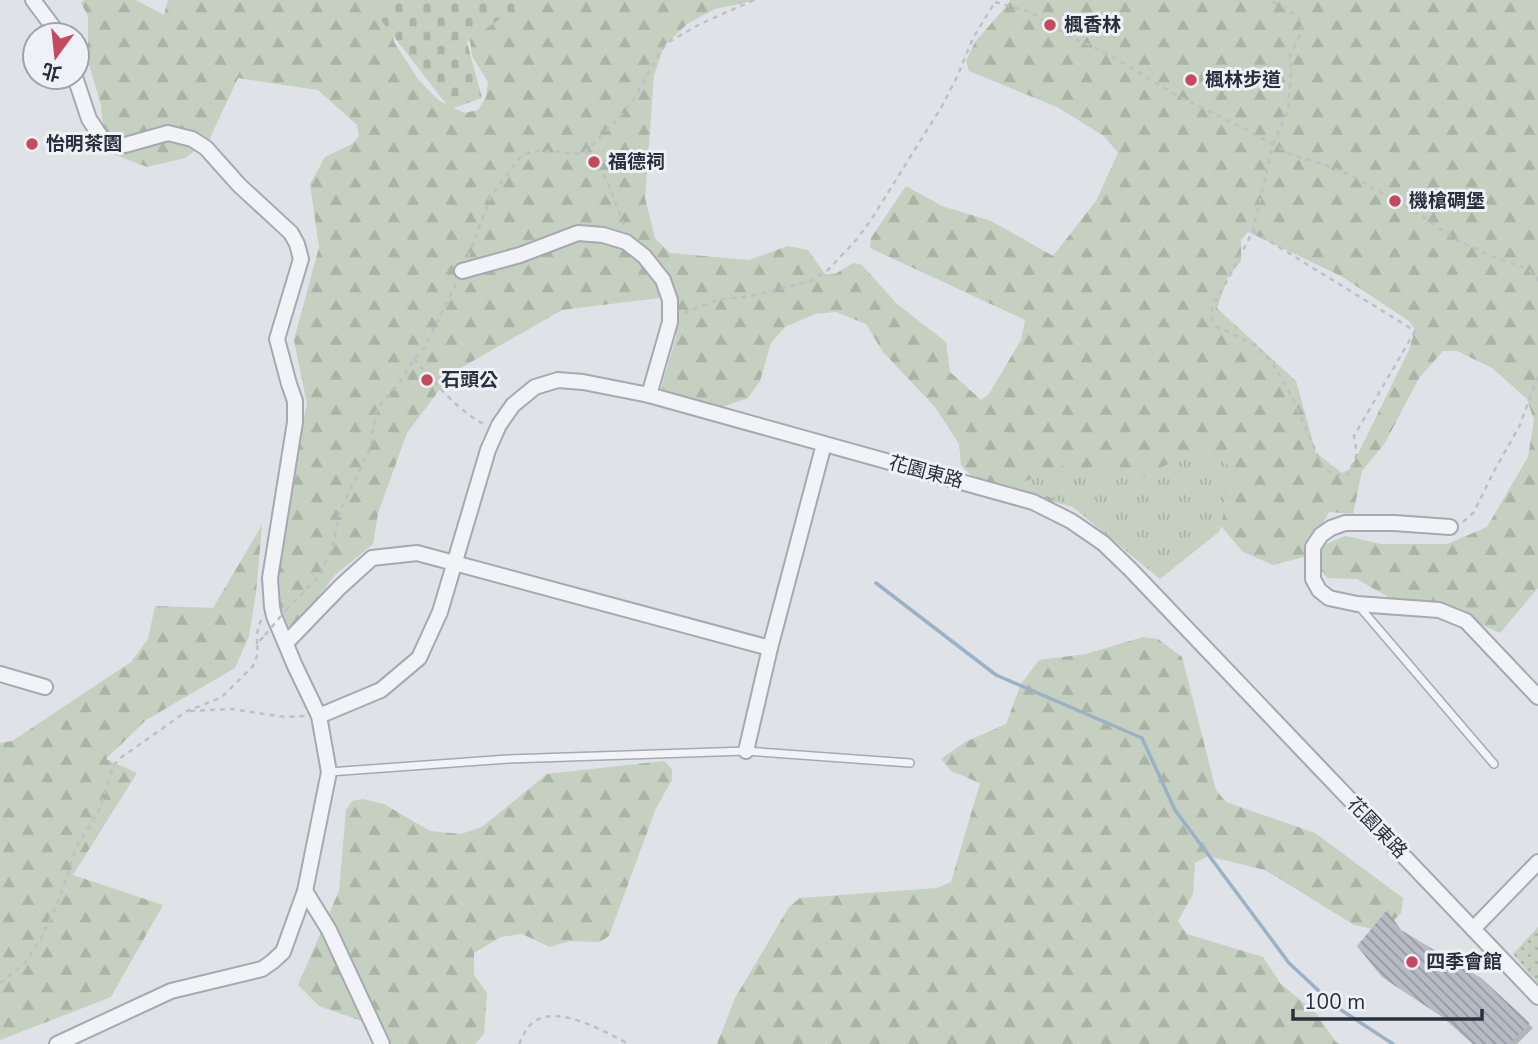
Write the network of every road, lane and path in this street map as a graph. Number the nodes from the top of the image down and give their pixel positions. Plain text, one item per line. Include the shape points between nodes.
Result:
1 (33, 0) edge
2 (1269, 0) edge
3 (996, 1) edge
4 (49, 21) edge
5 (80, 91) edge
6 (1272, 144) junction
7 (586, 150) dead end
8 (1252, 231) junction
9 (626, 242) junction
10 (462, 271) dead end
11 (1538, 283) edge
12 (670, 322) junction
13 (414, 359) dead end
14 (1538, 377) edge
15 (649, 395) junction
16 (497, 430) junction
17 (824, 444) junction
18 (1450, 527) joint
19 (455, 563) junction
20 (1357, 604) junction
21 (279, 608) junction
22 (287, 642) junction
23 (257, 644) junction
24 (770, 648) junction
25 (0, 674) edge
26 (45, 687) dead end
27 (1538, 697) edge
28 (187, 711) junction
29 (319, 716) junction
30 (746, 751) junction
31 (910, 763) dead end
32 (1494, 764) dead end
33 (329, 772) junction
34 (1538, 862) edge
35 (305, 891) junction
36 (1473, 929) junction
37 (0, 983) edge
38 (1538, 997) edge
39 (57, 1044) edge
40 (382, 1044) edge
41 (519, 1044) edge
42 (629, 1044) edge

1 - 4 street
2 - 6 path via 1303,23 1290,55 1288,111
3 - 6 path via 1031,12 1175,95
3 - 12 path via 973,38 942,106 872,220 828,270 811,281 717,300
5 - 21 street via 89,119 101,137 114,145 168,133 206,148 297,244 301,260 277,339 295,401 270,578
6 - 8 path
6 - 11 path via 1354,177 1455,239 1528,269
7 - 9 path via 606,178
8 - 8 path via 1211,317 1216,326 1243,339 1272,362 1323,468 1348,475 1357,454 1354,436 1415,331
9 - 10 street via 578,233
9 - 12 street via 663,280 670,300
12 - 15 street
13 - 16 path via 472,418
14 - 18 path via 1519,427 1474,512 1465,522
15 - 16 street, 花園東路 via 558,380 535,387 520,399
15 - 17 street, 花園東路
16 - 19 street, 花園東路
17 - 24 street
17 - 36 street, 花園東路 via 1033,502 1103,543
18 - 20 street via 1345,523 1321,535 1313,547 1313,579 1329,598
19 - 22 street via 417,553 372,558
19 - 24 street
19 - 29 street, 花園東路 via 419,658 381,690
20 - 27 street via 1439,610 1466,621
20 - 32 lane
21 - 22 street via 280,629
21 - 23 path, bridge
21 - 23 path via 260,621
22 - 29 street
23 - 28 path via 256,662 235,685 220,698
24 - 30 street
25 - 26 street
28 - 29 path via 232,709 285,718
28 - 37 path via 114,765 99,810 76,848 40,941 25,963
29 - 33 street
30 - 31 lane
30 - 33 lane via 508,759
33 - 35 street
34 - 36 street
35 - 39 street via 283,952 262,969 171,991
35 - 40 street via 329,930
36 - 38 street, 花園東路
41 - 42 path via 534,1022 557,1015

